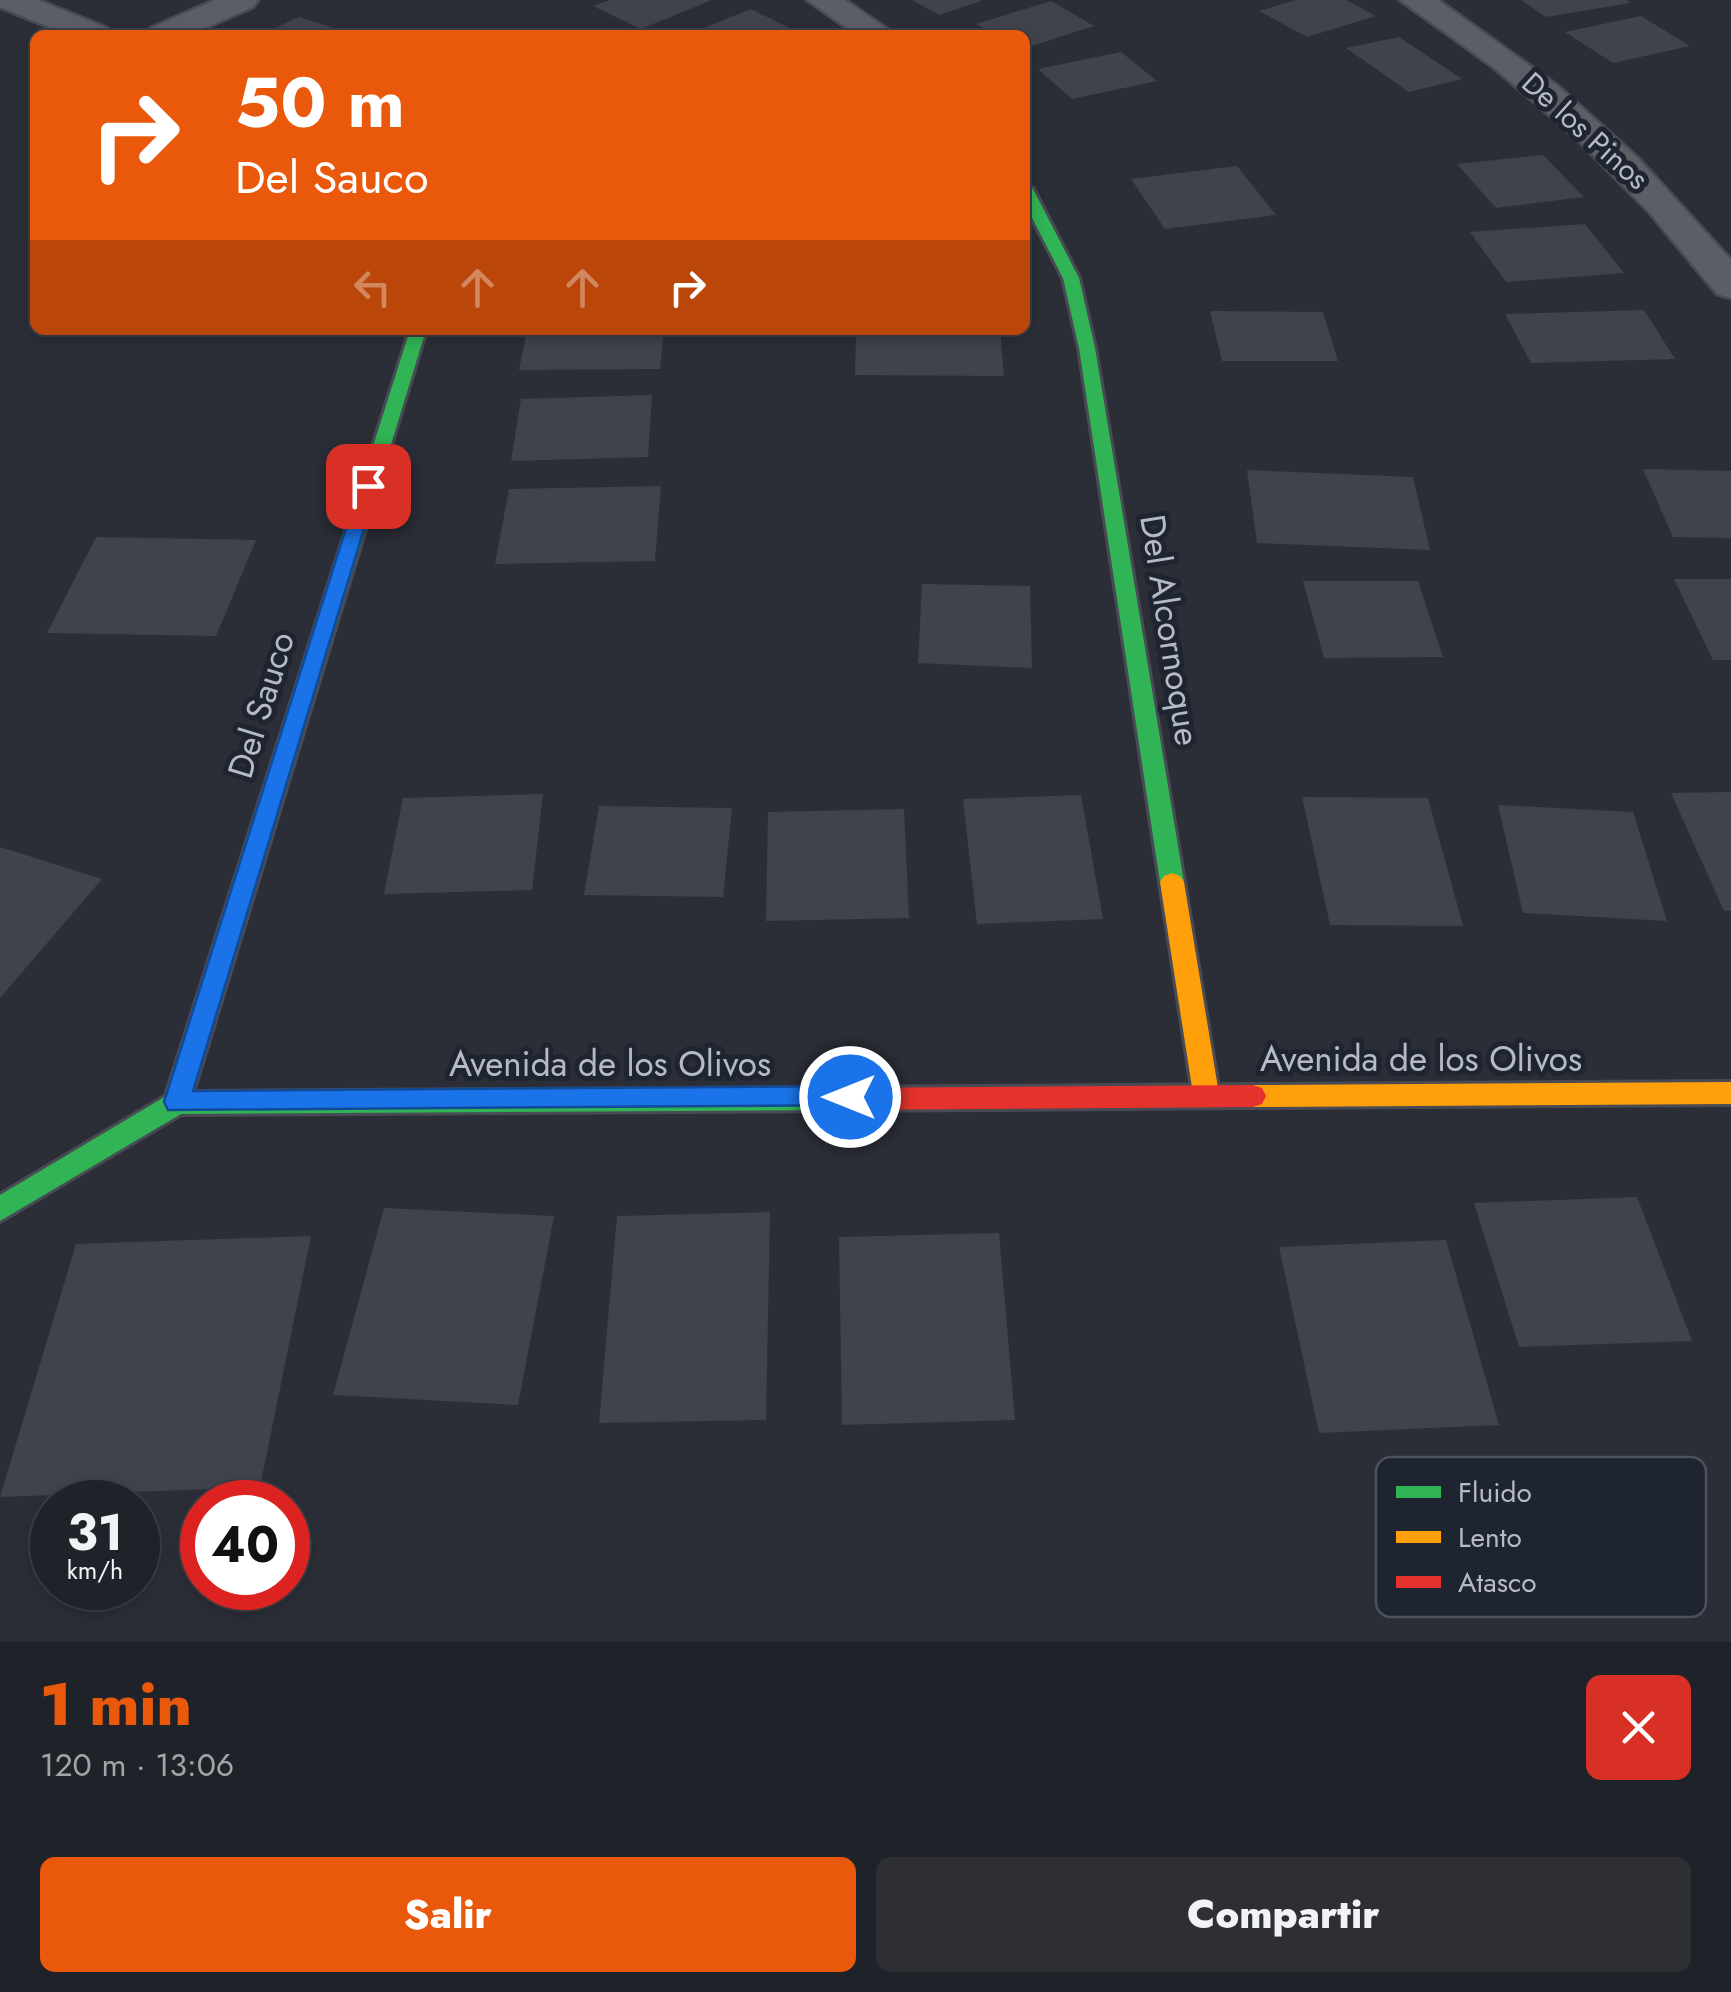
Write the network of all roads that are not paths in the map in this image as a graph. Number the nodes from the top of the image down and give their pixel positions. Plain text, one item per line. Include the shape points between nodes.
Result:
1 (10, 0) edge
2 (242, 0) edge
3 (823, 0) edge
4 (1416, 0) edge
5 (98, 26) edge
6 (173, 30) edge
7 (872, 30) edge
8 (1030, 199) edge
9 (1731, 286) edge
10 (416, 335) edge
11 (1731, 1093) edge
12 (1206, 1094) junction
13 (177, 1102) junction
14 (0, 1209) edge

1 - 5 street
2 - 6 street
3 - 7 street
4 - 9 street, De los Pinos via 1505,60 1626,162
8 - 12 street, Del Alcornoque via 1071,278 1087,348
10 - 13 street, Del Sauco
11 - 12 street, Avenida de los Olivos
12 - 13 street, Avenida de los Olivos
13 - 14 street

